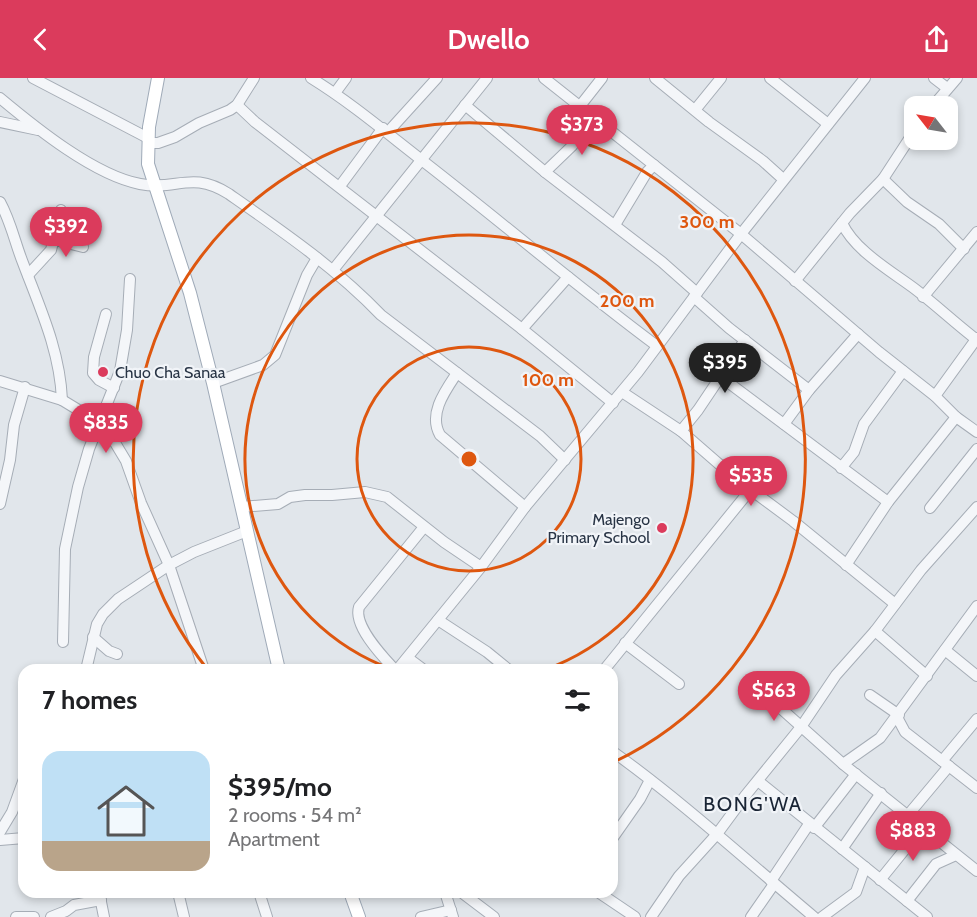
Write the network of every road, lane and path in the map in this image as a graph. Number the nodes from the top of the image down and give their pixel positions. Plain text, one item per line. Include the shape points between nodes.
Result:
1 (33, 78) edge
2 (158, 78) edge
3 (254, 78) edge
4 (311, 78) edge
5 (346, 78) edge
6 (437, 78) edge
7 (487, 78) edge
8 (544, 78) edge
9 (602, 78) edge
10 (655, 78) edge
11 (722, 78) edge
12 (770, 78) edge
13 (865, 78) edge
14 (933, 78) edge
15 (957, 78) edge
16 (947, 88) junction
17 (335, 93) junction
18 (941, 96) edge
19 (0, 98) edge
20 (237, 105) junction
21 (465, 105) junction
22 (580, 106) junction
23 (695, 110) junction
24 (592, 116) junction
25 (0, 122) edge
26 (828, 124) junction
27 (41, 130) junction
28 (385, 130) junction
29 (148, 141) junction
30 (904, 147) edge
31 (421, 160) junction
32 (654, 165) junction
33 (545, 172) junction
34 (783, 179) junction
35 (884, 179) junction
36 (154, 185) junction
37 (340, 186) junction
38 (0, 202) edge
39 (61, 210) dead end
40 (377, 216) junction
41 (842, 223) junction
42 (615, 225) junction
43 (977, 232) edge
44 (741, 234) junction
45 (55, 240) junction
46 (83, 247) dead end
47 (964, 249) junction
48 (317, 258) junction
49 (333, 270) junction
50 (28, 275) junction
51 (568, 277) junction
52 (129, 279) dead end
53 (795, 281) junction
54 (696, 295) junction
55 (923, 297) junction
56 (106, 314) dead end
57 (522, 329) junction
58 (858, 334) junction
59 (977, 339) edge
60 (745, 340) junction
61 (657, 346) junction
62 (903, 371) junction
63 (457, 373) junction
64 (721, 377) junction
65 (0, 381) edge
66 (213, 383) junction
67 (25, 387) junction
68 (114, 388) junction
69 (809, 390) junction
70 (622, 392) junction
71 (935, 396) junction
72 (62, 400) junction
73 (613, 403) junction
74 (956, 417) junction
75 (784, 424) junction
76 (98, 425) junction
77 (681, 431) junction
78 (977, 432) edge
79 (977, 449) edge
80 (565, 460) junction
81 (841, 468) junction
82 (751, 489) junction
83 (888, 502) junction
84 (0, 504) edge
85 (241, 507) junction
86 (525, 507) junction
87 (930, 508) dead end
88 (975, 513) edge
89 (424, 527) junction
90 (247, 531) junction
91 (846, 565) junction
92 (169, 566) junction
93 (481, 567) junction
94 (895, 604) junction
95 (977, 607) edge
96 (438, 620) junction
97 (875, 631) junction
98 (93, 637) junction
99 (63, 642) dead end
100 (625, 643) junction
101 (945, 650) junction
102 (117, 654) dead end
103 (408, 658) junction
104 (87, 664) edge
105 (202, 664) edge
106 (278, 664) edge
107 (390, 664) edge
108 (402, 664) edge
109 (416, 664) edge
110 (502, 664) edge
111 (609, 664) edge
112 (927, 676) junction
113 (977, 676) edge
114 (679, 684) dead end
115 (870, 695) dead end
116 (767, 696) dead end
117 (898, 716) junction
118 (977, 719) edge
119 (801, 727) junction
120 (618, 756) edge
121 (946, 763) junction
122 (843, 764) junction
123 (856, 774) junction
124 (650, 780) junction
125 (758, 781) junction
126 (977, 788) edge
127 (881, 793) junction
128 (18, 796) edge
129 (908, 815) junction
130 (812, 826) junction
131 (923, 827) junction
132 (618, 830) edge
133 (0, 832) edge
134 (717, 834) junction
135 (18, 838) edge
136 (0, 840) edge
137 (842, 849) junction
138 (956, 855) junction
139 (865, 867) junction
140 (977, 871) edge
141 (880, 880) junction
142 (773, 883) junction
143 (94, 898) edge
144 (100, 898) edge
145 (179, 898) edge
146 (262, 898) edge
147 (352, 898) edge
148 (448, 898) edge
149 (469, 898) edge
150 (607, 898) edge
151 (907, 901) junction
152 (452, 914) edge
153 (16, 917) edge
154 (34, 917) edge
155 (51, 917) edge
156 (104, 917) edge
157 (184, 917) edge
158 (267, 917) edge
159 (359, 917) edge
160 (421, 917) edge
161 (494, 917) edge
162 (634, 917) edge
163 (651, 917) edge
164 (751, 917) edge
165 (814, 917) edge
166 (822, 917) edge
167 (927, 917) edge

1 - 29 street
2 - 29 main road
3 - 20 street
4 - 17 street
5 - 17 street
6 - 28 street
7 - 21 street
8 - 22 street
9 - 22 street
10 - 23 street
11 - 23 street
12 - 26 street
13 - 26 street
14 - 16 street
15 - 16 street
16 - 18 street
17 - 28 street
19 - 27 street
20 - 29 street via 175,137 158,143
20 - 37 street
21 - 31 street
21 - 33 street
22 - 24 street
23 - 34 street
24 - 32 street
24 - 33 street via 572,146
25 - 27 street
26 - 34 street
27 - 36 street via 114,175
28 - 31 street
28 - 37 street
29 - 36 main road via 148,164
30 - 35 street
31 - 40 street
31 - 51 street
32 - 42 street
32 - 44 street
33 - 42 street
34 - 44 street
35 - 41 street
35 - 47 street
36 - 48 street via 202,181 216,186
36 - 66 main road via 190,293
37 - 40 street
38 - 50 street
39 - 45 street
40 - 49 street
40 - 57 street
41 - 53 street
41 - 55 street via 854,241
42 - 54 street
43 - 47 street
44 - 53 street
44 - 54 street
45 - 46 street
45 - 50 street via 48,255
47 - 55 street
48 - 49 street
48 - 66 street via 275,355 263,364
49 - 63 street via 381,315
50 - 72 street via 51,334
51 - 57 street
51 - 61 street
52 - 68 street via 125,346
53 - 58 street
54 - 60 street via 706,309
54 - 61 street
55 - 59 street
56 - 68 street via 93,373
57 - 73 street
58 - 62 street
58 - 69 street
59 - 71 street
60 - 64 street
60 - 69 street
61 - 70 street
62 - 71 street
62 - 81 street via 864,424 854,452
63 - 80 street via 540,436
63 - 86 street via 436,411 440,435
64 - 75 street
64 - 77 street
65 - 67 street
66 - 85 main road
67 - 72 street
67 - 84 street via 14,424
68 - 76 street
69 - 75 street
70 - 73 street
70 - 77 street
71 - 74 street
72 - 76 street
73 - 80 street
74 - 78 street
74 - 83 street
75 - 81 street
76 - 92 street via 126,461
76 - 99 street via 78,487 65,549
77 - 82 street
79 - 87 street
80 - 86 street
81 - 83 street
82 - 91 street
82 - 100 street
83 - 91 street
85 - 89 street via 278,504 305,495 365,492 387,497
85 - 90 main road
86 - 93 street
88 - 94 street
89 - 93 street
89 - 107 street via 357,613 378,653
90 - 92 street
90 - 106 main road
91 - 94 street
92 - 98 street via 106,610
92 - 105 street
93 - 96 street
94 - 97 street
95 - 101 street
96 - 103 street
96 - 110 street
97 - 112 street
97 - 119 street via 836,675
98 - 102 street
98 - 104 street
100 - 111 street
100 - 114 street
101 - 112 street
101 - 113 street
103 - 108 street
103 - 109 street
112 - 117 street
115 - 117 street
116 - 119 street
117 - 121 street via 905,732
117 - 122 street via 872,745
118 - 121 street
119 - 122 street
119 - 125 street
120 - 124 street
121 - 126 street
121 - 129 street
122 - 123 street
123 - 127 street
123 - 130 street
124 - 132 street
124 - 134 street
125 - 130 street
125 - 134 street
127 - 129 street
127 - 137 street
128 - 133 street
129 - 131 street
130 - 137 street
130 - 142 street
131 - 138 street
131 - 141 street
134 - 142 street
134 - 163 street
135 - 136 street
137 - 139 street
138 - 140 street
138 - 151 street via 936,864
139 - 141 street
139 - 166 street via 856,892
141 - 151 street
142 - 164 street
142 - 165 street
143 - 155 street
144 - 156 street
145 - 157 street
146 - 158 street
147 - 159 main road
148 - 152 street
149 - 161 street
150 - 162 street
151 - 167 street
152 - 160 street
153 - 154 street

